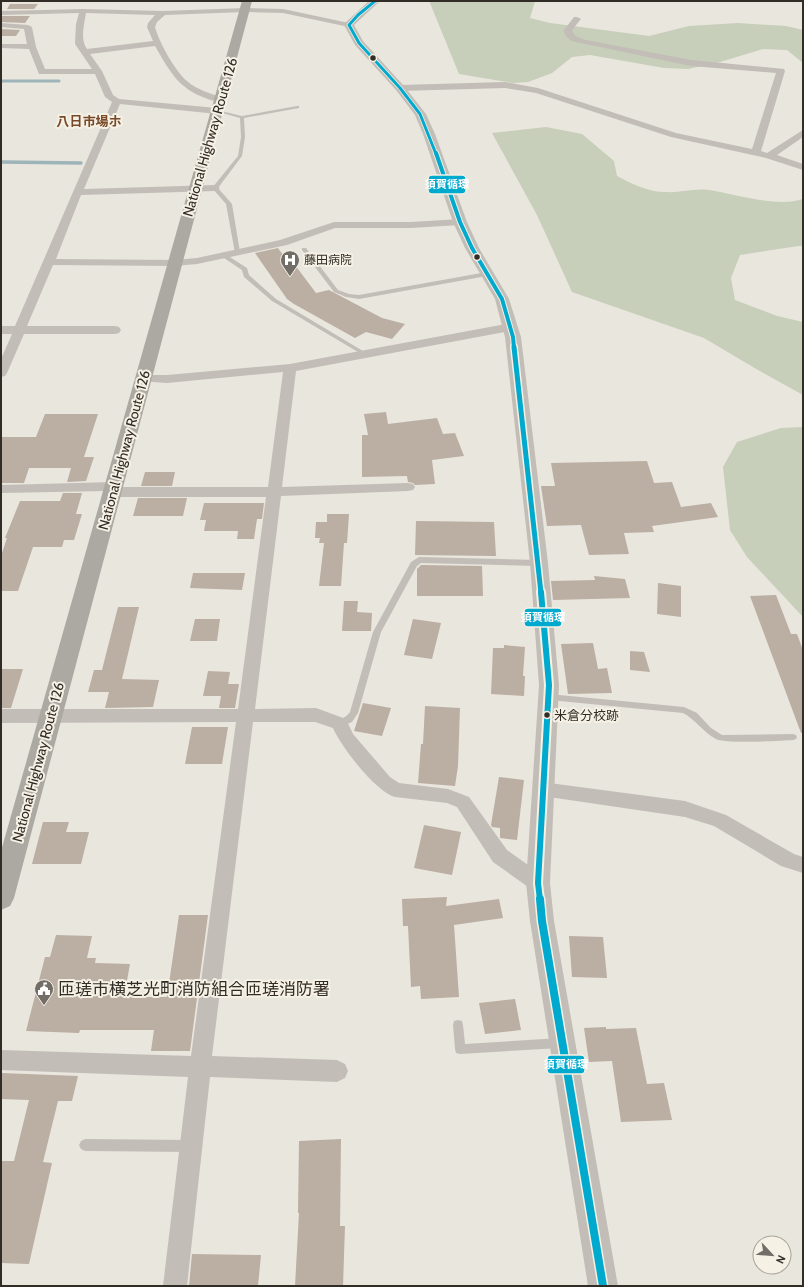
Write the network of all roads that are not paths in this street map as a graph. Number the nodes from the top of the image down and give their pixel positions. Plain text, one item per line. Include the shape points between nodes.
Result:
1 (90, 1) edge
2 (376, 1) edge
3 (246, 5) edge
4 (83, 11) junction
5 (98, 11) junction
6 (1, 13) edge
7 (163, 13) junction
8 (577, 19) dead end
9 (1, 25) edge
10 (349, 25) junction
11 (158, 43) junction
12 (1, 46) edge
13 (32, 47) junction
14 (86, 52) junction
15 (98, 71) junction
16 (400, 88) junction
17 (117, 100) junction
18 (219, 105) junction
19 (298, 107) dead end
20 (242, 117) junction
21 (803, 133) edge
22 (756, 153) junction
23 (769, 156) junction
24 (803, 167) edge
25 (215, 188) junction
26 (195, 189) junction
27 (77, 192) junction
28 (460, 222) junction
29 (304, 249) dead end
30 (237, 252) junction
31 (223, 255) junction
32 (49, 262) junction
33 (175, 263) junction
34 (487, 274) junction
35 (511, 327) junction
36 (1, 330) edge
37 (19, 330) junction
38 (115, 330) dead end
39 (365, 354) junction
40 (290, 368) junction
41 (1, 374) edge
42 (143, 378) junction
43 (408, 487) dead end
44 (1, 489) edge
45 (113, 489) junction
46 (275, 492) junction
47 (539, 562) junction
48 (548, 696) junction
49 (245, 715) junction
50 (1, 716) edge
51 (51, 716) junction
52 (340, 724) junction
53 (793, 737) dead end
54 (542, 789) junction
55 (803, 865) edge
56 (538, 883) junction
57 (1, 898) edge
58 (458, 1025) dead end
59 (562, 1043) junction
60 (1, 1060) edge
61 (200, 1066) junction
62 (337, 1071) dead end
63 (85, 1145) dead end
64 (191, 1146) junction
65 (175, 1286) edge
66 (603, 1286) edge

1 - 5 street
2 - 10 street
3 - 7 street
3 - 10 street
3 - 18 highway, National Highway Route 126
4 - 5 street
4 - 6 street
4 - 14 street via 79,44
5 - 7 street
7 - 11 street via 152,23 151,28
8 - 22 street via 568,30 569,35 585,42 691,63 781,70
9 - 13 street via 28,27
10 - 16 street via 358,43
11 - 14 street
11 - 18 street via 183,82 209,96
12 - 13 street
13 - 15 street via 42,72
14 - 15 street
15 - 17 street via 109,97
16 - 22 street via 517,86 668,133
16 - 28 street via 420,114 429,134
17 - 18 street
17 - 27 street
18 - 20 lane
18 - 26 highway, National Highway Route 126
19 - 20 lane
20 - 25 lane via 243,137 240,156
21 - 23 street
22 - 23 street
23 - 24 street
25 - 26 street
25 - 30 lane via 229,204
26 - 27 street
26 - 33 highway, National Highway Route 126
27 - 32 street
28 - 30 street via 334,225 283,243
28 - 34 street
29 - 34 lane via 336,291 348,296 359,297
30 - 31 street
31 - 33 street
31 - 39 lane via 245,269 246,276 274,300
32 - 33 street
32 - 37 street
33 - 42 highway, National Highway Route 126
34 - 35 street via 502,299
35 - 39 street
35 - 47 street
36 - 37 street
37 - 38 street
37 - 41 street
39 - 40 street
40 - 42 street via 168,379
40 - 46 street
42 - 45 highway, National Highway Route 126
43 - 46 street
44 - 45 street
45 - 46 street
45 - 51 highway, National Highway Route 126
46 - 49 street
47 - 48 street
47 - 52 lane via 419,560 414,564 377,632 354,713 349,720
48 - 53 lane via 684,710 694,715 708,730 721,738
48 - 54 street
49 - 51 street
49 - 52 street via 316,715
49 - 61 street
50 - 51 street
51 - 57 highway, National Highway Route 126
52 - 56 street via 346,738 384,782 395,790 448,796 463,802 500,856
54 - 55 street via 686,809 720,820 788,860
54 - 56 street
56 - 59 street
58 - 59 lane via 460,1049
59 - 66 street
60 - 61 street
61 - 62 street
61 - 64 street
63 - 64 lane
64 - 65 street

